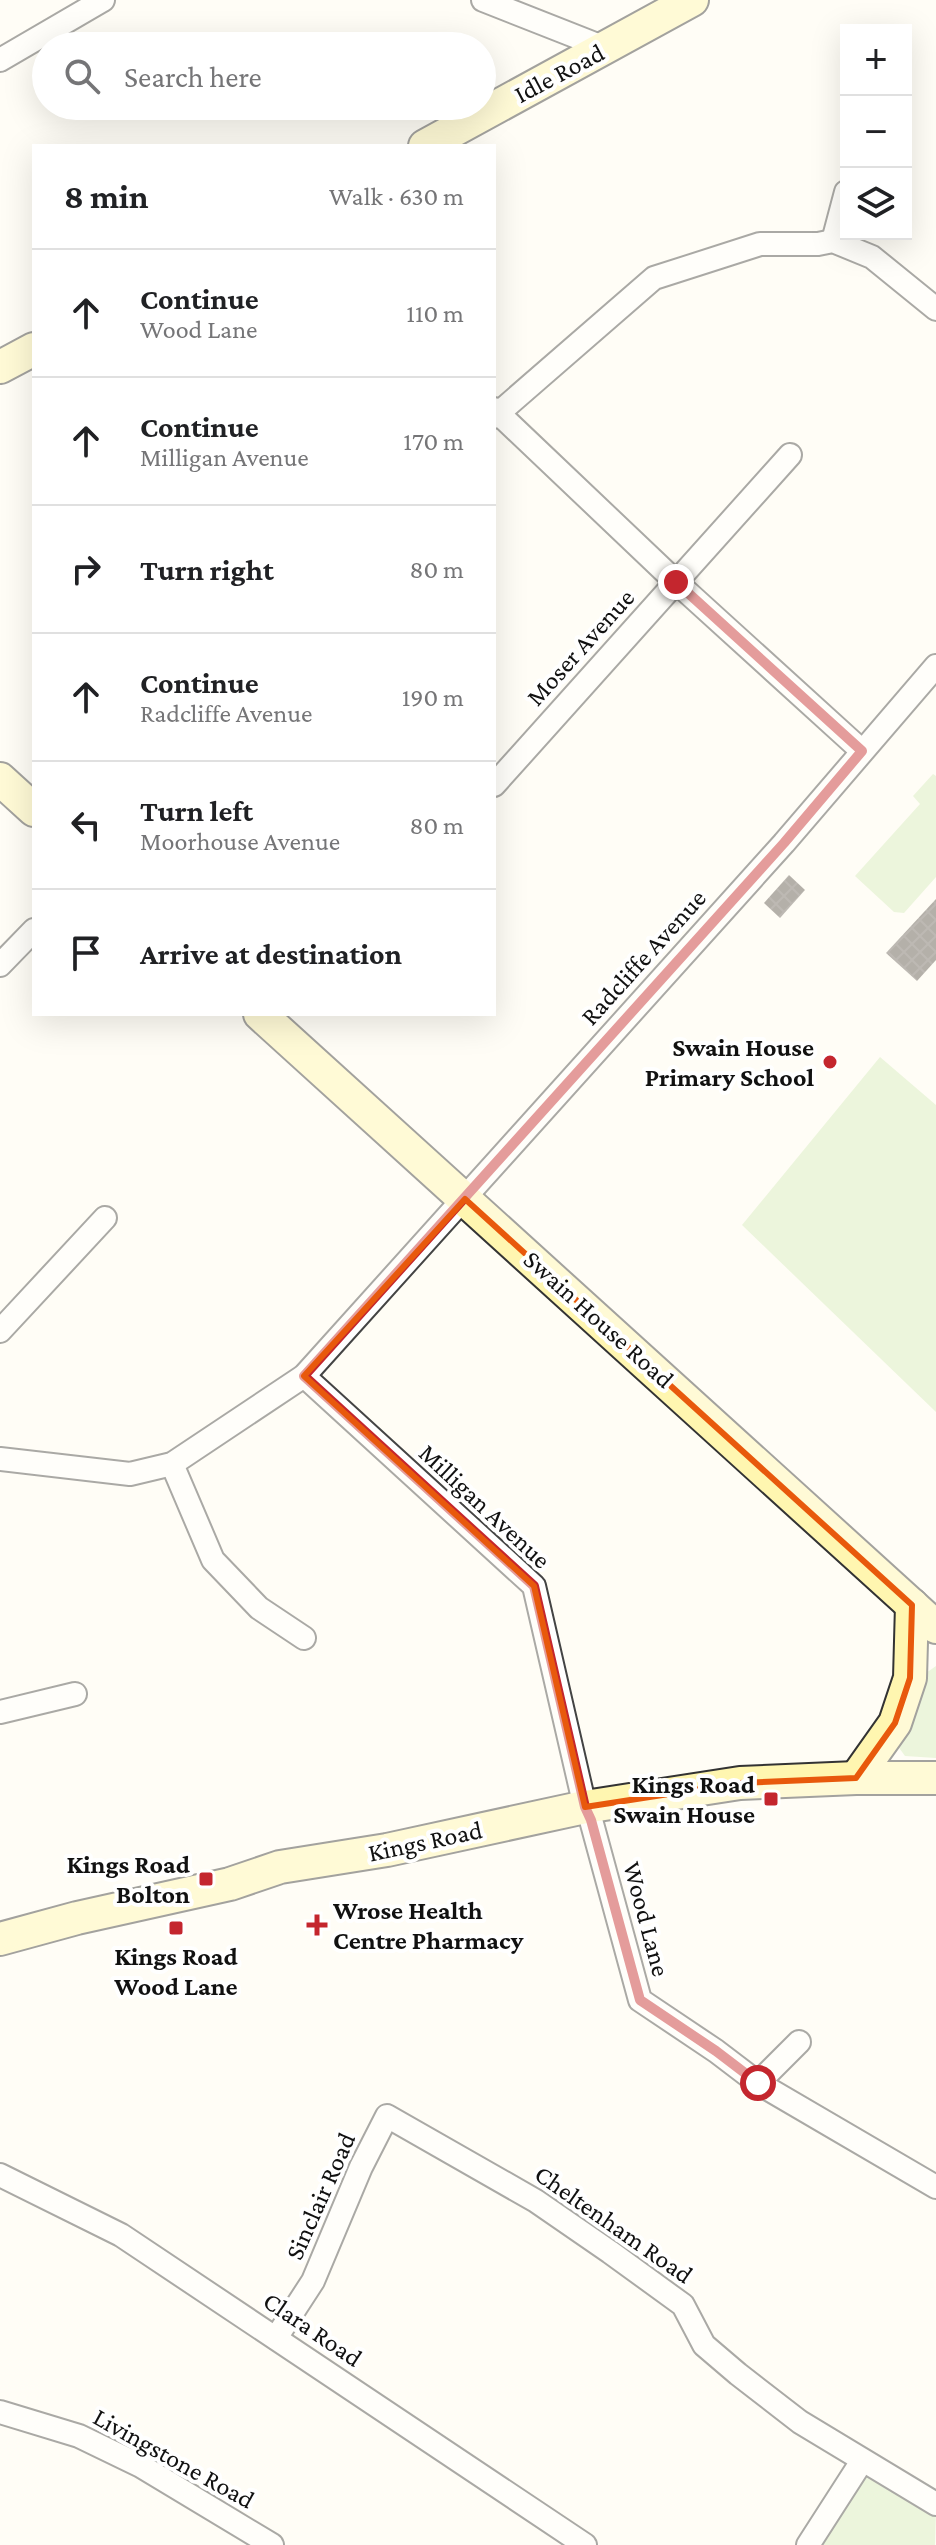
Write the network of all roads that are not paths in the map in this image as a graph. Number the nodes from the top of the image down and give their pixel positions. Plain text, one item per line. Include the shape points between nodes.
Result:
1 (103, 0) edge
2 (483, 0) edge
3 (692, 0) edge
4 (48, 32) edge
5 (32, 41) edge
6 (605, 48) junction
7 (0, 60) edge
8 (496, 107) edge
9 (473, 120) edge
10 (429, 144) edge
11 (840, 215) edge
12 (833, 241) junction
13 (936, 309) edge
14 (32, 350) edge
15 (0, 367) edge
16 (496, 412) edge
17 (496, 414) edge
18 (790, 455) dead end
19 (676, 582) junction
20 (936, 666) edge
21 (862, 751) junction
22 (0, 779) edge
23 (496, 783) edge
24 (32, 808) edge
25 (32, 932) edge
26 (0, 965) edge
27 (262, 1016) edge
28 (465, 1199) junction
29 (105, 1218) dead end
30 (0, 1331) edge
31 (304, 1376) junction
32 (0, 1459) edge
33 (172, 1464) junction
34 (912, 1605) junction
35 (936, 1627) edge
36 (304, 1638) dead end
37 (75, 1694) dead end
38 (0, 1712) edge
39 (856, 1778) junction
40 (936, 1778) edge
41 (585, 1807) junction
42 (0, 1939) edge
43 (799, 2042) dead end
44 (758, 2083) junction
45 (387, 2116) joint
46 (0, 2175) edge
47 (936, 2187) edge
48 (276, 2338) junction
49 (0, 2412) edge
50 (862, 2461) junction
51 (936, 2504) edge
52 (272, 2545) edge
53 (585, 2545) edge
54 (808, 2545) edge

1 - 4 street
2 - 6 street
3 - 6 street, Idle Road
5 - 7 street
6 - 8 street, Idle Road
9 - 10 street, Idle Road
11 - 12 street
12 - 13 street via 872,257
12 - 16 street via 760,244 654,278
14 - 15 street
17 - 19 street
18 - 19 street, Moser Avenue
19 - 21 street
19 - 23 street, Moser Avenue
20 - 21 street, Radcliffe Avenue
21 - 28 street, Radcliffe Avenue
22 - 24 street
25 - 26 street
27 - 28 street, Swain House Road
28 - 31 street, Radcliffe Avenue
28 - 34 street, Swain House Road
29 - 30 street
31 - 33 street, Radcliffe Avenue
31 - 41 street, Milligan Avenue via 534,1586
32 - 33 street via 130,1474
33 - 36 street via 213,1560 259,1608
34 - 35 street, Swain House Road
34 - 39 street via 910,1678 895,1723
37 - 38 street
39 - 40 street, Kings Road
39 - 41 street, Kings Road via 740,1783
41 - 42 street, Kings Road via 280,1867 230,1884
41 - 44 street, Wood Lane via 640,2000
43 - 44 street
44 - 47 street, Wood Lane
45 - 48 street, Sinclair Road via 313,2281
45 - 50 street, Cheltenham Road via 536,2201 683,2305 704,2345 800,2422
46 - 48 street, Clara Road via 121,2235
48 - 53 street, Clara Road
49 - 52 street, Livingstone Road via 79,2436 141,2466
50 - 51 street, Cheltenham Road
50 - 54 street

